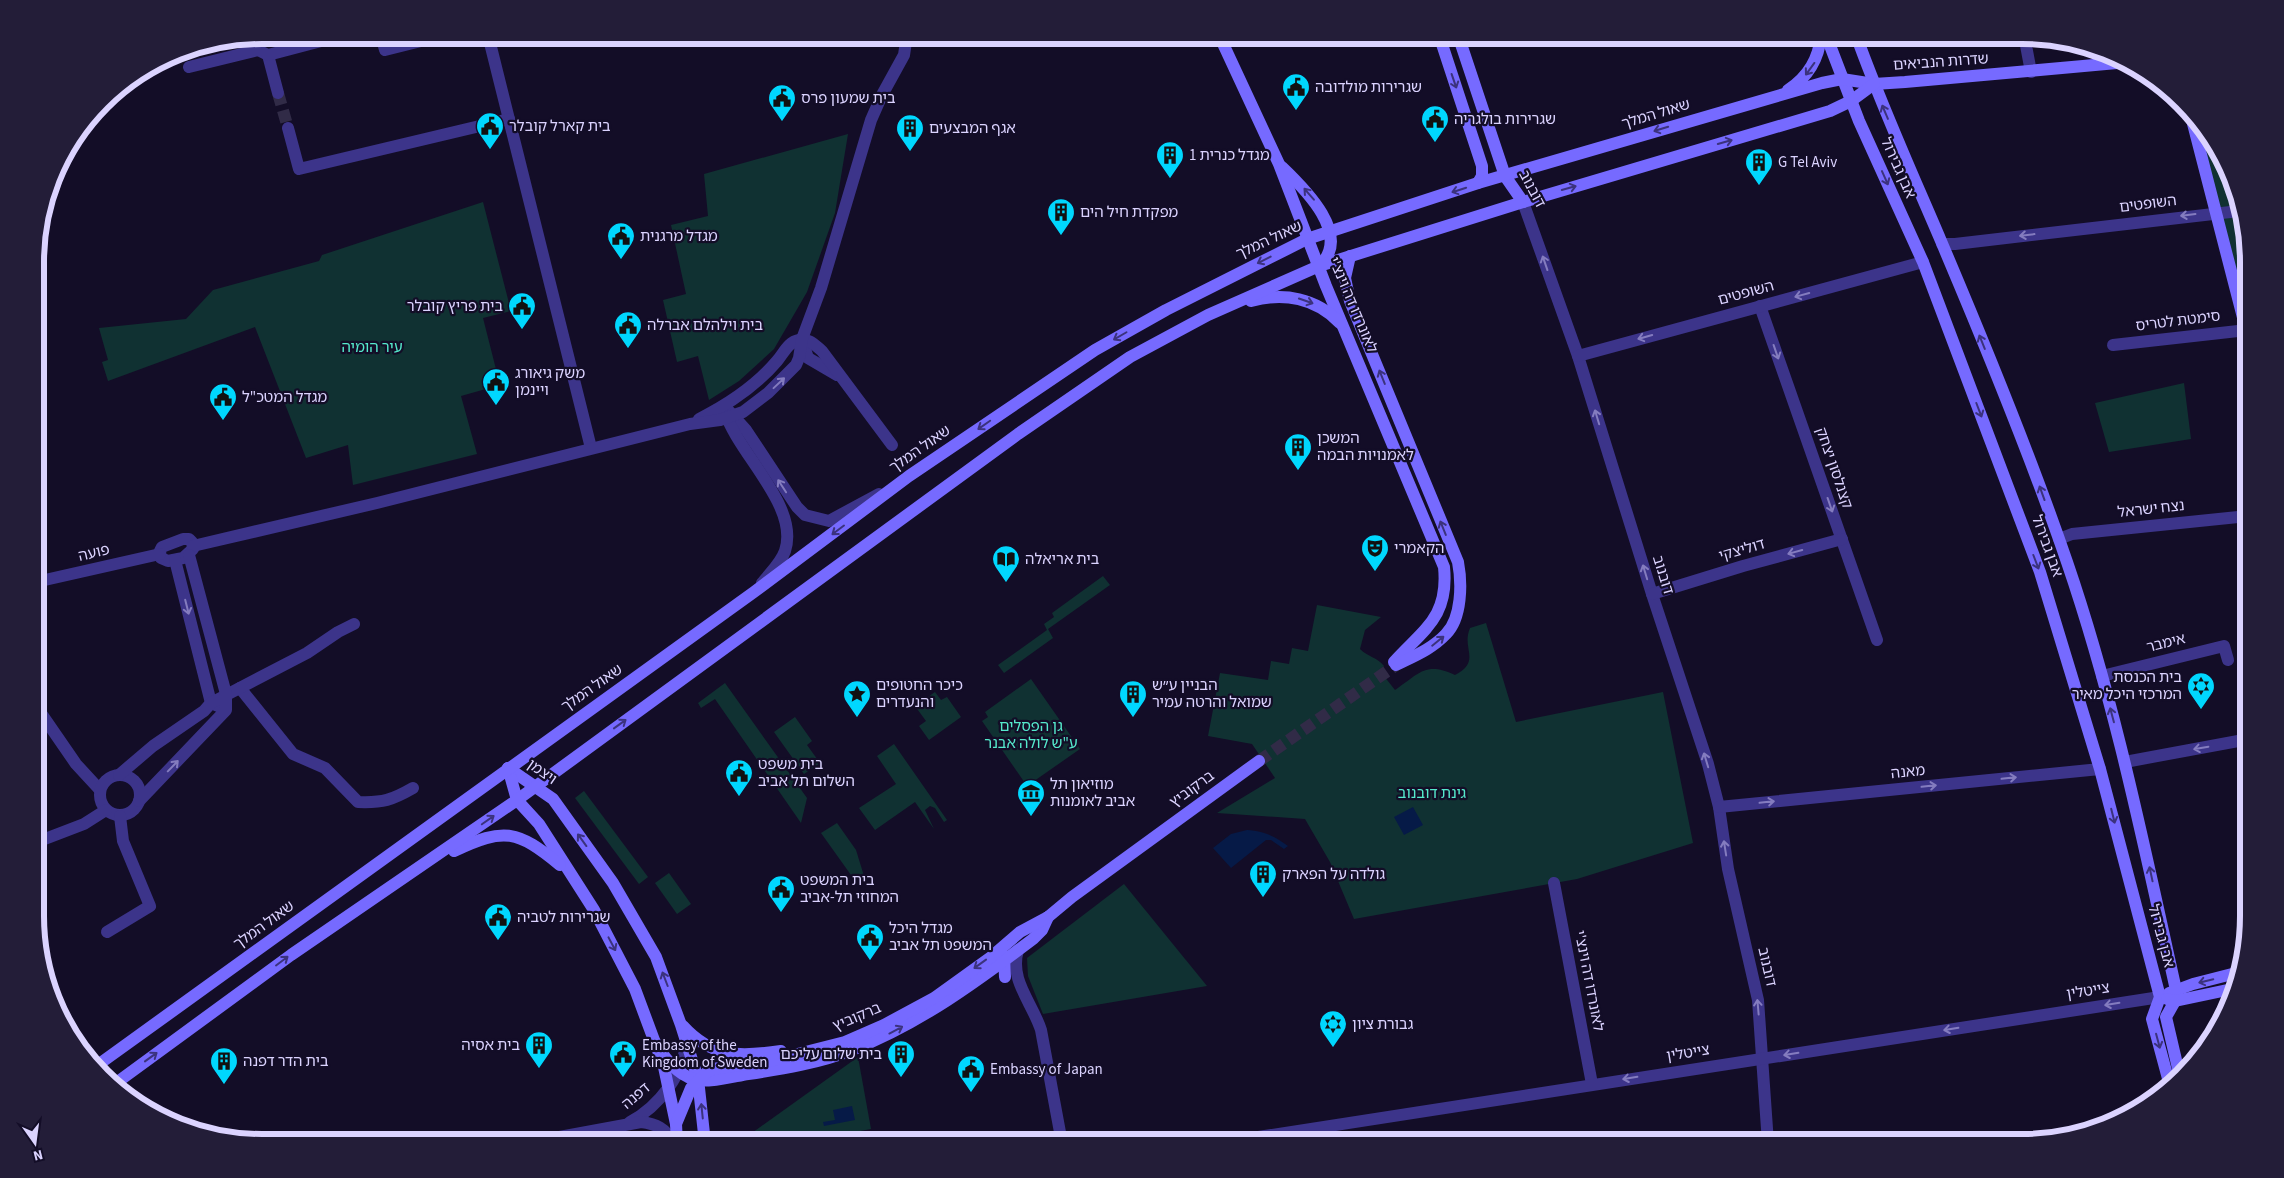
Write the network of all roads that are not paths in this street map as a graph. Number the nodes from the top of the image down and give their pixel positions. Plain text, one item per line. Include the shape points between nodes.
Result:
1 (310, 44) edge
2 (383, 44) edge
3 (403, 44) edge
4 (490, 44) edge
5 (906, 44) edge
6 (1223, 44) edge
7 (1442, 44) edge
8 (1461, 44) edge
9 (1820, 44) edge
10 (1829, 44) edge
11 (1859, 44) edge
12 (2026, 44) edge
13 (268, 55) junction
14 (2114, 63) edge
15 (189, 67) dead end
16 (2031, 72) junction
17 (1842, 79) junction
18 (1874, 84) junction
19 (278, 93) tunnel mouth
20 (1783, 93) junction
21 (1851, 102) junction
22 (509, 119) junction
23 (288, 128) tunnel mouth
24 (2194, 128) edge
25 (1279, 164) junction
26 (1505, 176) junction
27 (1478, 184) junction
28 (1523, 202) junction
29 (2234, 211) edge
30 (2216, 212) junction
31 (1329, 232) junction
32 (1308, 239) junction
33 (1942, 244) junction
34 (1350, 256) junction
35 (1922, 262) junction
36 (1318, 266) junction
37 (2240, 304) edge
38 (1760, 306) junction
39 (1208, 315) junction
40 (1343, 326) junction
41 (2240, 332) edge
42 (802, 339) junction
43 (2113, 345) dead end
44 (1578, 356) junction
45 (752, 406) junction
46 (728, 413) junction
47 (690, 424) junction
48 (741, 433) junction
49 (892, 445) dead end
50 (591, 448) junction
51 (909, 476) junction
52 (2240, 517) edge
53 (2059, 539) junction
54 (1842, 540) junction
55 (191, 550) junction
56 (160, 554) junction
57 (175, 560) junction
58 (44, 580) edge
59 (754, 592) junction
60 (1652, 594) junction
61 (354, 624) dead end
62 (1876, 640) dead end
63 (2228, 660) dead end
64 (2102, 676) junction
65 (240, 688) junction
66 (226, 694) junction
67 (211, 703) junction
68 (226, 710) junction
69 (44, 718) edge
70 (2240, 741) edge
71 (1259, 761) tunnel mouth
72 (2125, 762) junction
73 (508, 768) junction
74 (2100, 769) junction
75 (119, 775) junction
76 (534, 786) junction
77 (413, 788) dead end
78 (100, 790) junction
79 (517, 800) junction
80 (139, 801) junction
81 (1719, 807) junction
82 (106, 810) junction
83 (120, 816) junction
84 (44, 839) edge
85 (416, 870) junction
86 (568, 871) junction
87 (1554, 883) dead end
88 (1048, 917) junction
89 (107, 932) dead end
90 (1010, 940) junction
91 (1018, 950) junction
92 (1004, 960) junction
93 (2233, 974) edge
94 (1005, 977) junction
95 (980, 978) junction
96 (2228, 990) edge
97 (1023, 992) junction
98 (2176, 996) junction
99 (2160, 997) junction
100 (681, 1025) junction
101 (686, 1038) junction
102 (654, 1041) junction
103 (840, 1043) junction
104 (1762, 1058) junction
105 (101, 1063) edge
106 (2178, 1068) edge
107 (678, 1071) junction
108 (2168, 1078) edge
109 (698, 1079) junction
110 (119, 1081) edge
111 (1592, 1084) junction
112 (668, 1088) junction
113 (627, 1124) junction
114 (676, 1124) junction
115 (574, 1134) edge
116 (667, 1134) edge
117 (677, 1134) edge
118 (704, 1134) edge
119 (1060, 1134) edge
120 (1312, 1134) edge
121 (1767, 1134) edge

1 - 13 street
2 - 3 street via 385,50
4 - 22 street
5 - 42 street via 904,55 871,120 821,288
6 - 25 street, לאונרדו דה וינצ'י
7 -> 27 street via 1482,166
8 - 26 street, דובנוב
9 -> 20 street via 1812,68
10 - 17 street, אבן גבירול
11 - 18 street, אבן גבירול
12 - 16 street
13 - 15 street via 258,50
13 - 19 street
14 - 16 street, שדרות הנביאים
16 - 18 street, שדרות הנביאים
17 - 18 street, שאול המלך
17 - 20 street, שאול המלך
17 - 21 street, אבן גבירול
18 - 21 street, שדרות הנביאים
33 -> 18 street, אבן גבירול
20 -> 26 street, שאול המלך
28 -> 21 street
21 -> 35 street, אבן גבירול
22 - 23 street via 299,170
22 - 50 street
24 - 30 street
31 -> 25 street via 1313,199
25 - 32 street, לאונרדו דה וינצ'י
26 - 27 street, שאול המלך
26 - 28 street, דובנוב
27 -> 31 street, שאול המלך
28 - 34 street
44 -> 28 street, דובנוב
29 - 30 street, השופטים
30 -> 33 street, השופטים
30 - 37 street
31 - 32 street, שאול המלך
31 - 36 street via 1331,248 1326,260
32 - 36 street, לאונרדו דה וינצ'י
32 -> 51 street, שאול המלך via 1166,310 1096,350
53 -> 33 street, אבן גבירול
34 - 36 street
40 -> 34 street, לאונרדו דה וינצ'י via 1444,567 1444,591 1434,622 1395,664 1427,650 1448,633 1461,591 1458,562 1350,301 1345,278
35 -> 38 street, השופטים
35 -> 74 street, אבן גבירול via 2040,572
36 - 39 street
36 - 40 street, לאונרדו דה וינצ'י
38 -> 44 street, השופטים
38 -> 54 street, קצנלסון יצחק
39 -> 40 street via 1279,296 1297,298 1321,307
76 -> 39 street via 1018,434 1130,357
41 - 43 street, סימטת לטריס
45 -> 42 street via 796,365
42 - 46 street via 792,342
42 - 49 street via 808,358 843,379
60 -> 44 street, דובנוב
45 - 46 street via 743,412
45 - 48 street
46 - 47 street
46 - 48 street
47 - 48 street
47 - 50 street
51 -> 48 street via 840,516 829,521 818,520 805,515 792,502
48 - 59 street via 785,519 788,541 781,559
50 - 55 street
51 -> 59 street, שאול המלך
52 - 53 street, נצח ישראל via 2072,534
53 - 64 street, אבן גבירול
54 -> 60 street, דוליצקי
54 - 62 street, קצנלסון יצחק
55 - 56 street via 188,539 162,547
55 - 57 street
55 - 66 street
56 - 57 street via 164,560
56 - 58 street, פועה
57 -> 67 street
59 - 73 street, שאול המלך
81 -> 60 street, דובנוב
61 - 65 street
63 - 64 street, אימבר via 2224,646
72 -> 64 street, אבן גבירול
65 - 66 street
65 - 77 street via 293,754 325,768 358,802 391,800
66 - 67 street
66 - 68 street
67 - 68 street
67 - 75 street
80 -> 68 street
69 - 78 street via 76,764
70 -> 72 street
71 - 88 street, ברקוביץ
98 -> 72 street, אבן גבירול
73 - 76 street, ויצמן
73 - 79 street, ויצמן
73 - 105 street, שאול המלך
81 -> 74 street, מאנה
74 -> 99 street, אבן גבירול
75 - 78 street via 107,779
75 - 80 street via 136,783
76 - 79 street
100 -> 76 street, ויצמן via 656,957 613,883 553,799
78 - 82 street via 100,801
85 -> 79 street
79 - 86 street, ויצמן via 538,824
80 - 83 street via 132,811
104 -> 81 street, דובנוב via 1758,1000 1728,869
82 - 83 street
82 - 84 street via 84,824
83 - 89 street via 123,841 150,906
85 - 86 street via 482,838 496,836 523,838
110 -> 85 street via 291,955
86 -> 102 street, ויצמן via 594,910 635,989
87 - 111 street, לאונרדו דה וינצ'י
88 - 90 street, ברקוביץ
88 - 91 street, ברקוביץ via 1042,930
90 - 92 street
90 -> 103 street, ברקוביץ via 934,998 884,1025
91 - 92 street, ברקוביץ
91 - 97 street via 1015,962
92 - 94 street
92 - 95 street, ברקוביץ
93 -> 98 street
94 - 95 street via 992,975
94 - 97 street
109 -> 95 street, ברקוביץ via 779,1070 850,1051 939,1007
96 - 98 street
97 - 119 street via 1041,1030
98 - 99 street
98 - 106 street via 2166,1017
99 -> 104 street, צייטלין
99 -> 108 street via 2152,1019
100 - 101 street, ויצמן
100 - 103 street via 693,1037 719,1052 777,1052
101 - 107 street, דפנה
101 - 109 street, ויצמן
102 - 107 street, ויצמן
102 - 112 street, ויצמן
103 - 109 street, ברקוביץ via 774,1060 713,1069
104 -> 111 street, צייטלין
104 - 121 street, דובנוב
107 - 109 street, ויצמן
107 - 112 street, דפנה
109 - 114 street via 685,1099
118 -> 109 street, ויצמן
111 - 120 street, צייטלין
112 - 113 street, דפנה via 647,1111
112 - 114 street, ויצמן
113 - 115 street, דפנה
113 - 116 street, דפנה via 655,1124
114 - 117 street, ויצמן

